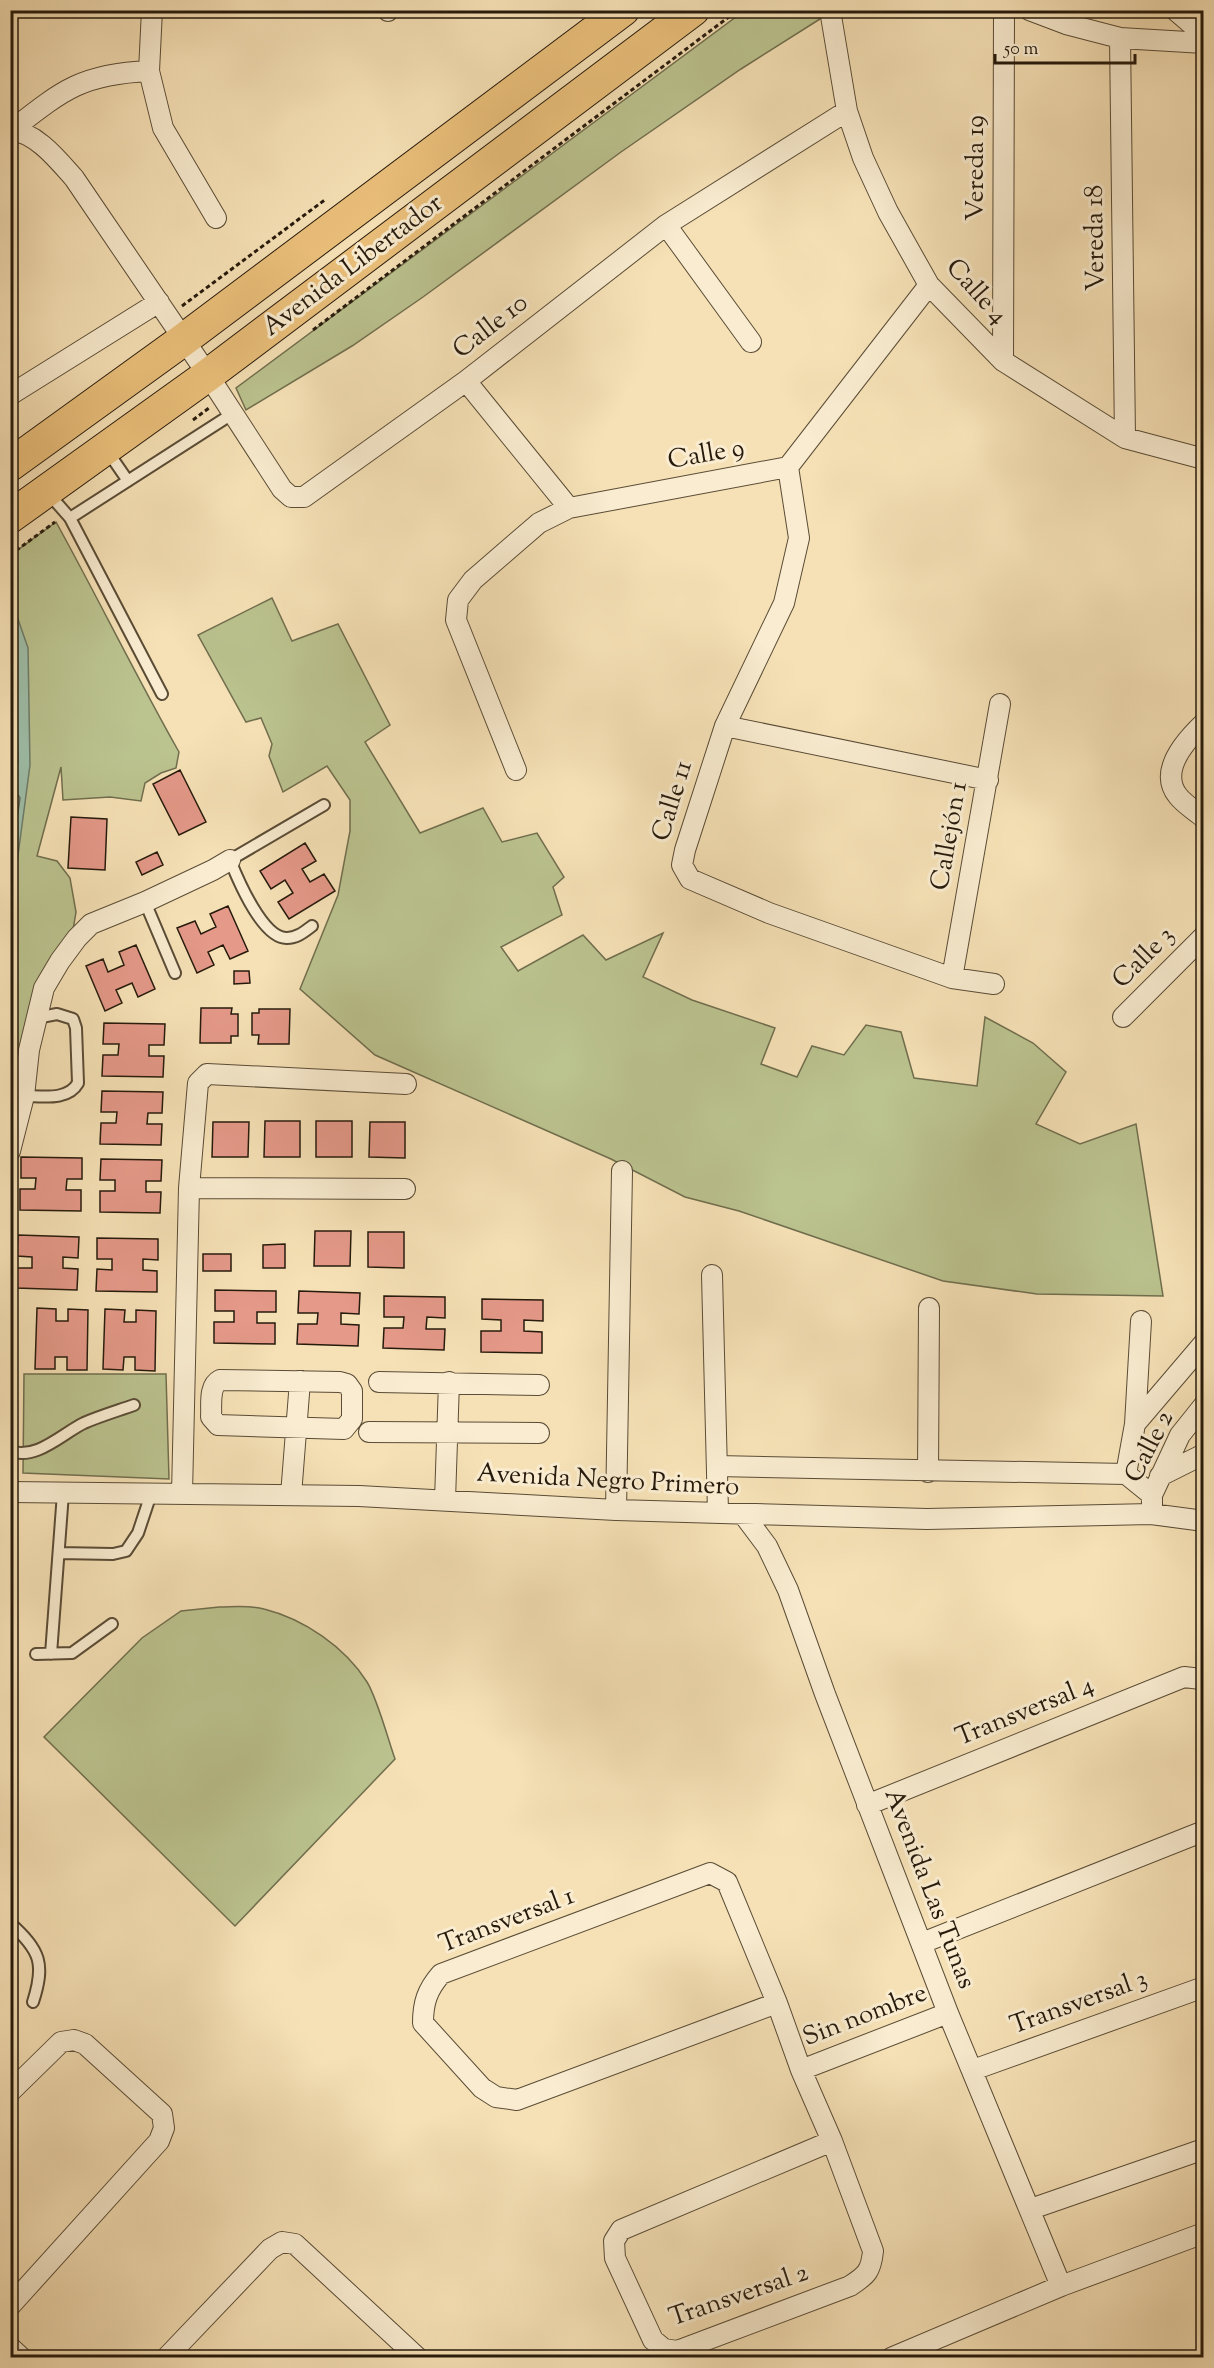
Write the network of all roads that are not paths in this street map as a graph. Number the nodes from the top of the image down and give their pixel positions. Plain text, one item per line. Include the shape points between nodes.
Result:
1 (152, 10) edge
2 (623, 10) edge
3 (693, 10) edge
4 (830, 10) edge
5 (1004, 10) edge
6 (1029, 10) edge
7 (1175, 10) edge
8 (1203, 35) edge
9 (1119, 38) junction
10 (1203, 43) edge
11 (149, 71) junction
12 (846, 111) junction
13 (12, 130) edge
14 (216, 218) dead end
15 (666, 225) junction
16 (929, 285) junction
17 (159, 302) junction
18 (183, 339) junction
19 (752, 342) dead end
20 (1003, 361) junction
21 (466, 381) junction
22 (10, 396) edge
23 (220, 396) junction
24 (1125, 438) junction
25 (106, 449) junction
26 (1203, 459) edge
27 (10, 465) edge
28 (788, 467) junction
29 (128, 481) junction
30 (61, 508) junction
31 (569, 508) junction
32 (10, 517) edge
33 (162, 694) dead end
34 (999, 704) dead end
35 (1203, 723) edge
36 (726, 726) junction
37 (516, 770) dead end
38 (988, 780) junction
39 (324, 805) dead end
40 (1203, 818) edge
41 (230, 860) junction
42 (145, 902) junction
43 (312, 926) dead end
44 (1203, 936) edge
45 (175, 974) dead end
46 (952, 978) junction
47 (994, 984) dead end
48 (1123, 1017) dead end
49 (36, 1018) junction
50 (406, 1084) dead end
51 (24, 1096) junction
52 (14, 1157) edge
53 (622, 1171) dead end
54 (189, 1188) junction
55 (405, 1189) dead end
56 (712, 1275) dead end
57 (929, 1308) dead end
58 (1141, 1321) dead end
59 (1203, 1342) edge
60 (300, 1381) junction
61 (379, 1382) dead end
62 (449, 1382) junction
63 (539, 1385) dead end
64 (134, 1405) dead end
65 (1203, 1405) edge
66 (1135, 1424) junction
67 (297, 1427) junction
68 (369, 1432) dead end
69 (447, 1433) junction
70 (539, 1433) dead end
71 (10, 1451) edge
72 (1203, 1454) edge
73 (717, 1466) junction
74 (928, 1472) junction
75 (1126, 1474) junction
76 (1160, 1476) junction
77 (10, 1492) edge
78 (63, 1493) junction
79 (151, 1494) junction
80 (182, 1494) junction
81 (291, 1495) junction
82 (445, 1500) junction
83 (1152, 1505) junction
84 (616, 1510) junction
85 (718, 1512) junction
86 (743, 1514) junction
87 (1203, 1521) edge
88 (59, 1553) junction
89 (112, 1624) dead end
90 (36, 1654) dead end
91 (51, 1654) junction
92 (1203, 1682) edge
93 (867, 1805) junction
94 (1203, 1831) edge
95 (10, 1923) edge
96 (922, 1943) junction
97 (1203, 1987) edge
98 (33, 2002) dead end
99 (777, 2003) junction
100 (948, 2013) junction
101 (801, 2070) junction
102 (973, 2070) junction
103 (10, 2092) edge
104 (832, 2141) junction
105 (1203, 2149) edge
106 (1031, 2210) junction
107 (1203, 2233) edge
108 (1061, 2286) junction
109 (10, 2306) edge
110 (10, 2347) edge
111 (22, 2358) edge
112 (166, 2358) edge
113 (418, 2358) edge
114 (891, 2358) edge

1 - 11 street
2 - 18 main road, Avenida Libertador
3 - 23 main road, Avenida Libertador
4 - 12 street, Calle 4
5 - 20 street, Vereda 19
6 - 9 street
7 - 8 street
9 - 10 street
9 - 24 street, Vereda 18
11 - 13 street via 97,76 76,85
11 - 14 street via 163,128
12 - 15 street, Calle 10
12 - 16 street, Calle 4 via 888,212
13 - 17 street via 38,142 74,178
15 - 19 street
15 - 21 street, Calle 10
16 - 20 street, Calle 4
16 - 28 street
17 - 18 street
17 - 22 street
18 - 23 street
18 - 27 main road, Avenida Libertador
20 - 24 street, Calle 4
21 - 23 street, Calle 10 via 304,497 291,497 282,489
21 - 31 street
23 - 25 main road, Avenida Libertador
23 - 29 lane
24 - 26 street, Calle 4
25 - 29 lane
25 - 30 main road, Avenida Libertador
28 - 31 street, Calle 9
28 - 36 street, Calle 11 via 799,538 784,603
29 - 30 lane
30 - 32 main road, Avenida Libertador
30 - 33 lane
31 - 37 street, Calle 9 via 539,523 473,580 458,600 456,620
34 - 38 street, Callejón 1
35 - 40 street via 1175,757 1171,776 1177,795
36 - 38 street
36 - 46 street, Calle 11 via 685,850 682,865 690,879 769,914
38 - 46 street, Callejón 1
39 - 41 lane
41 - 42 street
41 - 43 lane via 261,921 274,935 296,937
42 - 45 lane
42 - 49 street via 91,924 77,938 44,988
44 - 48 street, Calle 3
46 - 47 street, Calle 11
49 - 51 street
49 - 51 lane via 57,1014 73,1019 78,1083 75,1089 59,1096
50 - 54 street via 207,1074 198,1083
51 - 52 street
53 - 84 street
54 - 55 street
54 - 80 street
56 - 73 street
57 - 74 street
58 - 66 street
59 - 66 street
60 - 67 street
60 - 67 street via 347,1384 352,1391 352,1419 344,1429
60 - 67 street via 220,1380 213,1388 211,1418 218,1425
61 - 62 street
62 - 63 street
62 - 69 street
64 - 71 lane via 84,1424 43,1448 17,1454
65 - 76 street, Calle 2 via 1180,1435
66 - 75 street
67 - 81 street
68 - 69 street
69 - 70 street
69 - 82 street
72 - 76 street
73 - 74 street
73 - 85 street
74 - 75 street
75 - 83 street
76 - 83 street, Calle 2
77 - 78 street, Avenida Negro Primero
78 - 79 street, Avenida Negro Primero
78 - 88 lane
79 - 80 street, Avenida Negro Primero
79 - 88 lane via 138,1533 126,1551
80 - 81 street, Avenida Negro Primero
81 - 82 street, Avenida Negro Primero
82 - 84 street, Avenida Negro Primero
83 - 86 street, Avenida Negro Primero via 927,1518
83 - 87 street, Avenida Negro Primero
84 - 85 street, Avenida Negro Primero
85 - 86 street, Avenida Negro Primero
86 - 93 street, Avenida Las Tunas via 767,1546 788,1590
88 - 91 lane
89 - 91 lane via 72,1653
90 - 91 lane
92 - 93 street, Transversal 4 via 1184,1677
93 - 96 street, Avenida Las Tunas
94 - 96 street
95 - 98 lane via 38,1955 41,1978
96 - 100 street, Avenida Las Tunas
97 - 102 street, Transversal 3
99 - 99 street, Transversal 1 via 727,1882 710,1873 441,1974 426,1996 423,2023 482,2088 496,2097 517,2100
99 - 101 street, Transversal 1
100 - 101 street, Sin nombre
100 - 102 street, Avenida Las Tunas
101 - 104 street, Transversal 2
102 - 106 street, Avenida Las Tunas
103 - 109 street via 61,2042 74,2040 85,2044 162,2114 164,2128 159,2141
104 - 104 street, Transversal 2 via 873,2251 871,2267 862,2278 850,2286 677,2351 664,2349 653,2340 615,2258 614,2241 621,2230
105 - 106 street
106 - 108 street, Avenida Las Tunas
107 - 108 street
108 - 114 street
110 - 111 street
112 - 113 street via 270,2249 282,2242 295,2244

